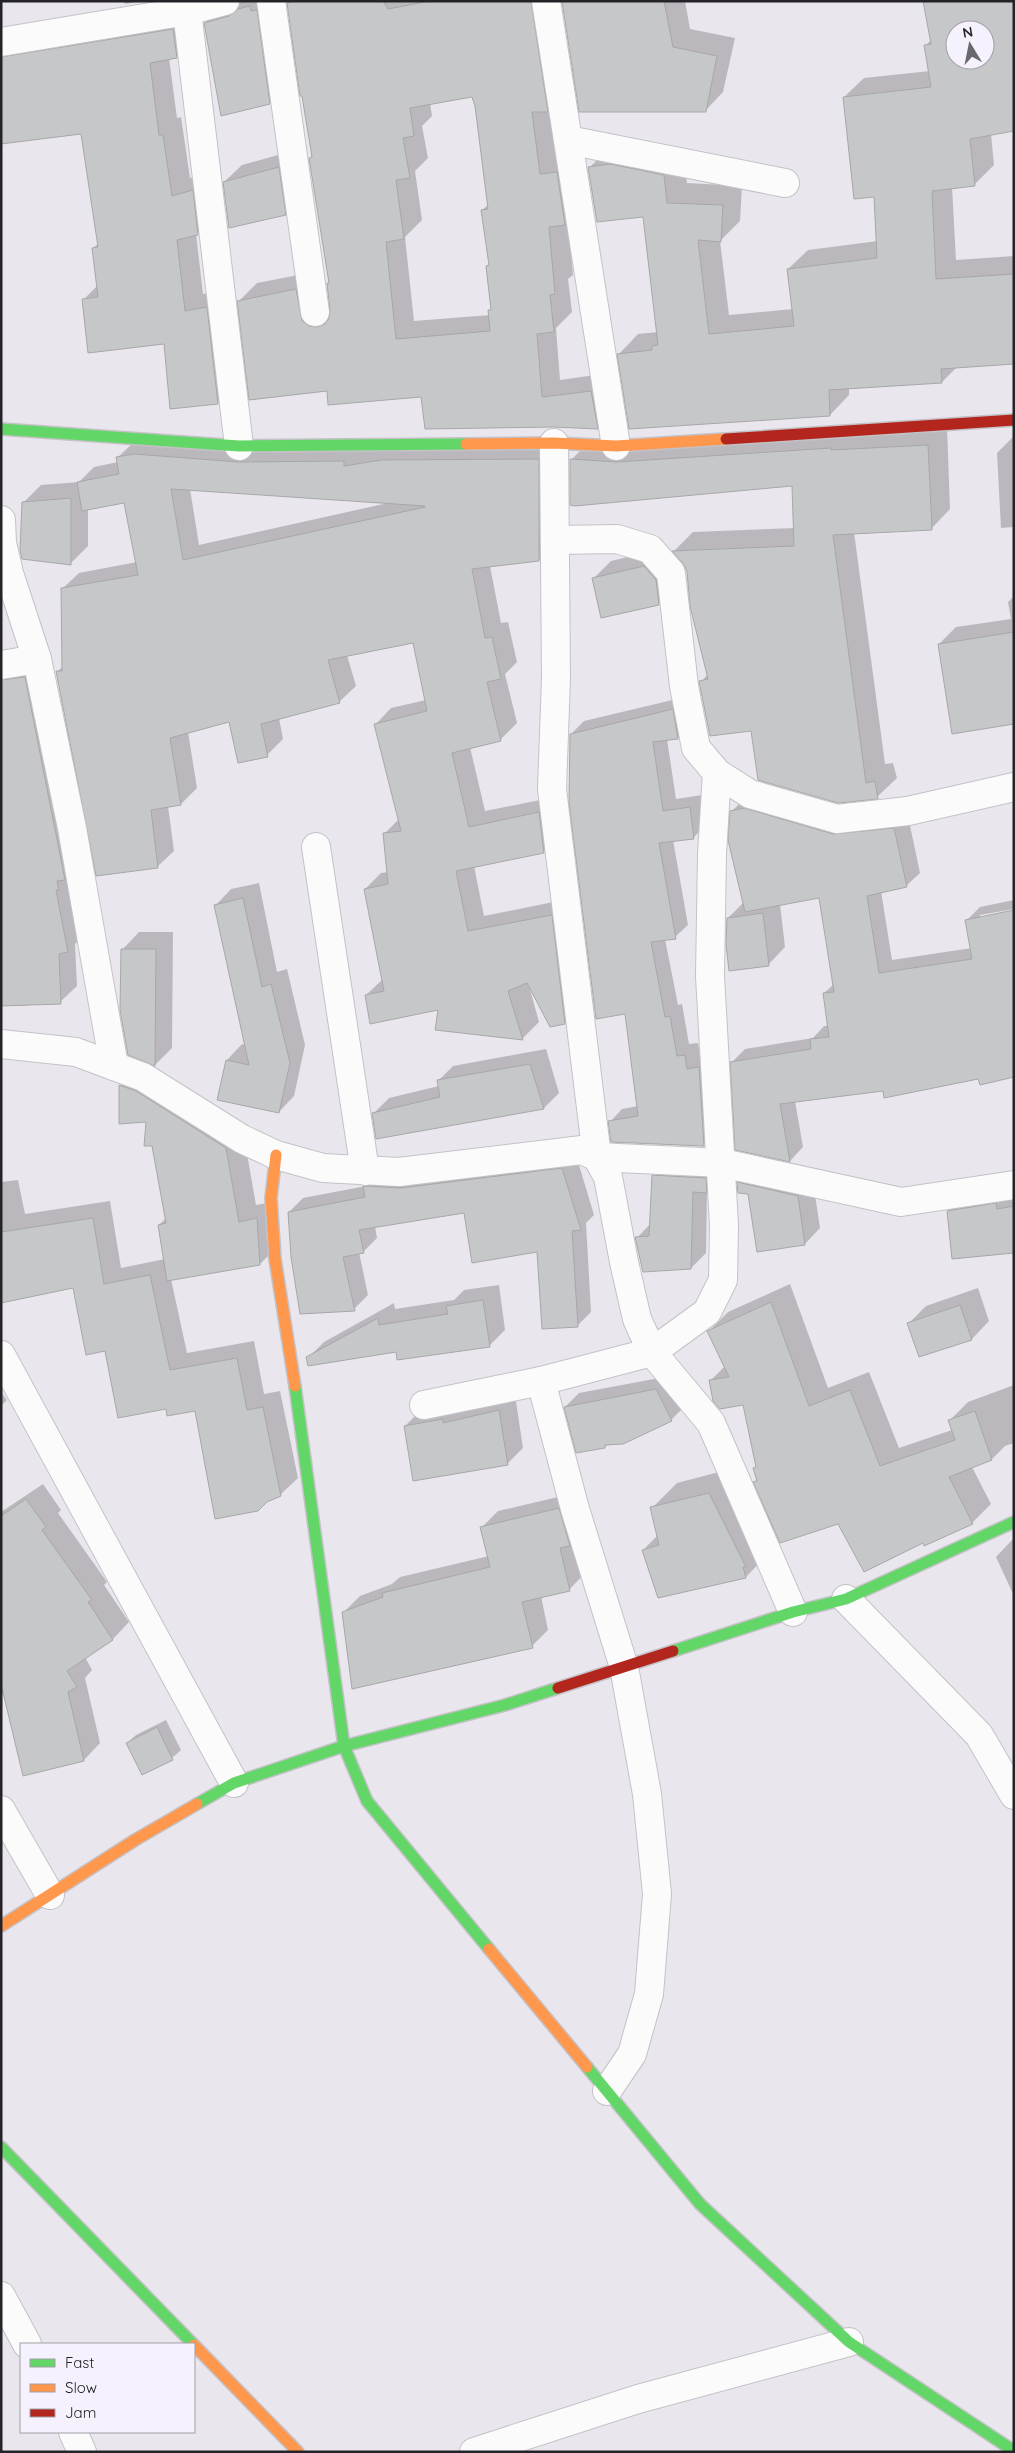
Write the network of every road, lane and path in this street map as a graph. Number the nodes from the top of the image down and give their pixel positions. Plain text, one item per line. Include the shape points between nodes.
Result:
1 (225, 1) edge
2 (271, 1) edge
3 (546, 1) edge
4 (187, 11) junction
5 (1, 42) edge
6 (568, 140) junction
7 (785, 183) dead end
8 (315, 312) dead end
9 (1014, 420) edge
10 (1, 429) edge
11 (554, 443) junction
12 (239, 446) junction
13 (616, 446) junction
14 (1, 520) edge
15 (555, 540) junction
16 (37, 659) junction
17 (1, 665) edge
18 (718, 774) junction
19 (1014, 787) edge
20 (316, 847) dead end
21 (1, 1044) edge
22 (114, 1066) junction
23 (276, 1155) junction
24 (597, 1157) junction
25 (722, 1163) junction
26 (365, 1170) junction
27 (1014, 1185) edge
28 (652, 1352) junction
29 (1, 1355) edge
30 (541, 1381) junction
31 (424, 1405) dead end
32 (1014, 1522) edge
33 (846, 1599) junction
34 (793, 1612) junction
35 (624, 1667) junction
36 (344, 1746) junction
37 (234, 1783) junction
38 (1014, 1795) edge
39 (1, 1810) edge
40 (50, 1895) junction
41 (1, 1926) edge
42 (607, 2092) junction
43 (1, 2147) edge
44 (1, 2296) edge
45 (848, 2342) junction
46 (26, 2343) edge
47 (191, 2343) edge
48 (195, 2347) edge
49 (73, 2433) edge
50 (1014, 2451) edge
51 (82, 2452) edge
52 (298, 2452) edge
53 (474, 2452) edge

1 - 4 street
2 - 8 street
3 - 6 street
4 - 5 street
4 - 12 street
6 - 7 street
6 - 13 street
9 - 13 street
10 - 12 street
11 - 12 street
11 - 13 street
11 - 15 street
14 - 16 street via 9,573
15 - 18 street via 618,539 650,549 671,573 684,686 696,748
15 - 24 street via 556,679 552,789
16 - 17 street
16 - 22 street via 72,828
18 - 19 street via 750,794 836,819 908,811
18 - 25 street via 712,854 710,976
20 - 26 street
21 - 22 street via 76,1052
22 - 23 street via 143,1077 242,1139
23 - 26 street via 322,1168
23 - 36 street via 271,1198 275,1259
24 - 25 street
24 - 26 street via 582,1150 399,1172
24 - 28 street via 608,1177 638,1319
25 - 27 street via 902,1202
25 - 28 street via 722,1280 707,1312
28 - 30 street
28 - 34 street via 711,1423
29 - 37 street
30 - 31 street
30 - 35 street via 575,1509
32 - 33 street
33 - 34 street
33 - 38 street via 979,1735
34 - 35 street
35 - 36 street via 505,1705
35 - 42 street via 647,1794 656,1894 649,1994 632,2054
36 - 37 street
36 - 42 street via 367,1801
37 - 40 street via 135,1840
39 - 40 street
40 - 41 street
42 - 45 street via 700,2204
43 - 47 street
44 - 46 street
45 - 50 street
45 - 53 street via 638,2399
48 - 52 street
49 - 51 street

